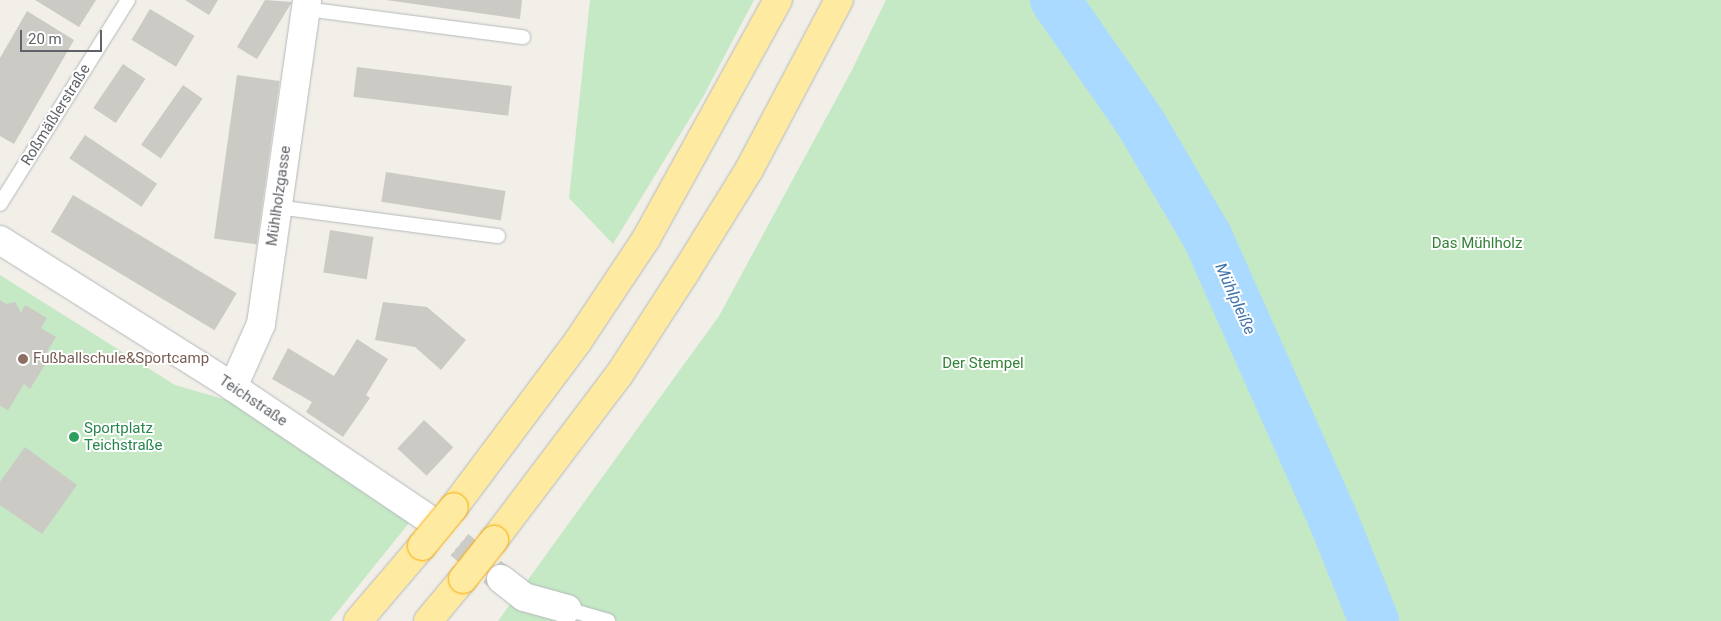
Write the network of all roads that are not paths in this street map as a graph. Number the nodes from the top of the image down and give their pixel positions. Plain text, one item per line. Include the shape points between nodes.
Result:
1 (128, 0) edge
2 (778, 0) edge
3 (839, 0) edge
4 (307, 4) edge
5 (523, 37) dead end
6 (0, 204) edge
7 (278, 206) junction
8 (498, 236) dead end
9 (0, 240) edge
10 (232, 387) junction
11 (427, 518) tunnel mouth
12 (501, 579) tunnel mouth
13 (567, 609) joint
14 (358, 621) edge
15 (428, 621) edge
16 (608, 621) edge

1 - 6 lane, Roßmäßlerstraße
2 - 14 highway, bridge via 646,239 578,341 454,507
3 - 15 highway, bridge via 750,168 620,375
4 - 5 lane
4 - 7 street, Mühlholzgasse
7 - 8 lane
7 - 10 street, Mühlholzgasse via 261,324
9 - 10 street, Teichstraße
10 - 11 street, Teichstraße
12 - 13 street via 524,597
13 - 16 lane

